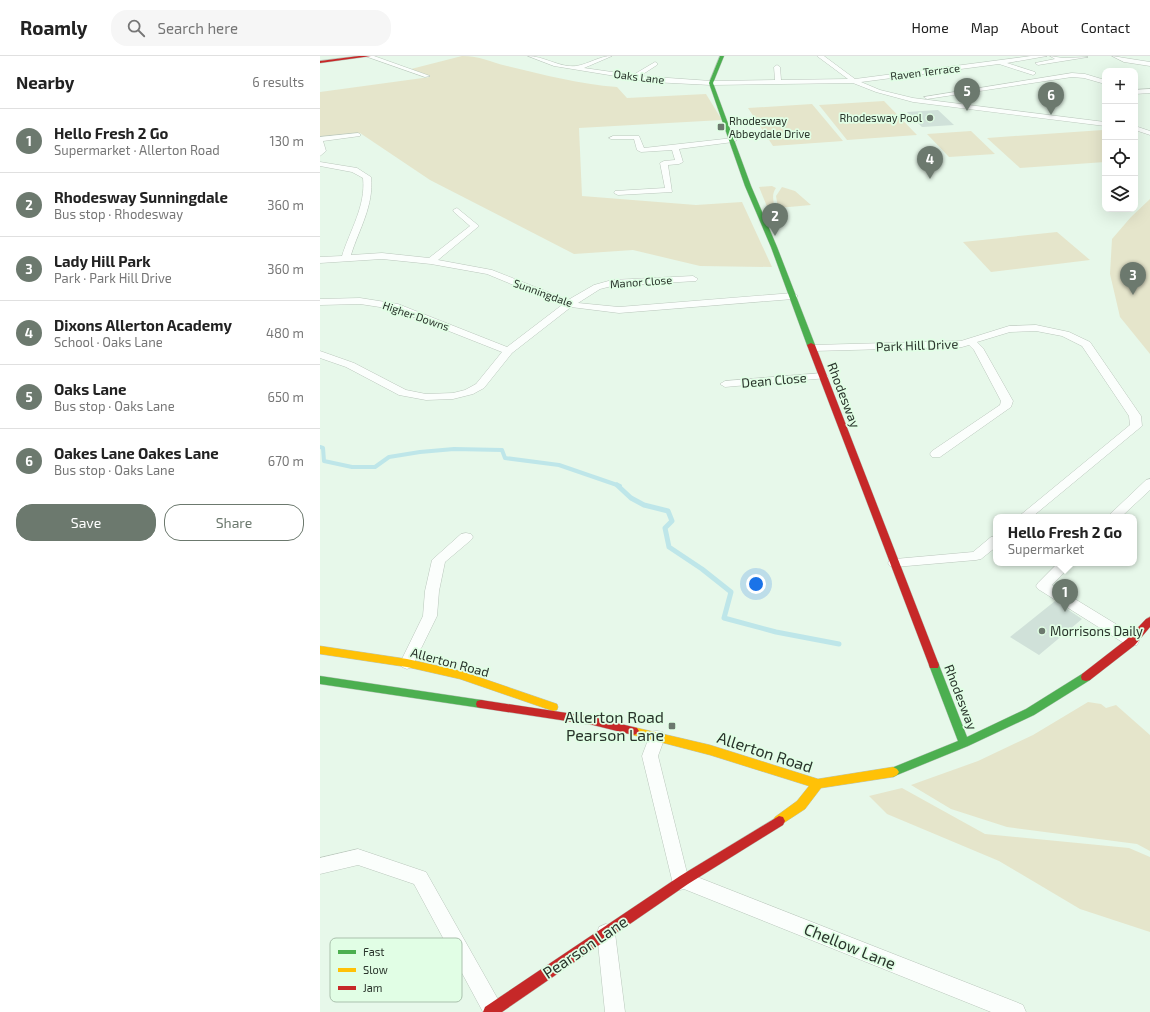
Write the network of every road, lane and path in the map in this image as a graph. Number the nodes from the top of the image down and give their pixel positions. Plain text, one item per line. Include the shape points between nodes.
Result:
1 (369, 56) edge
2 (531, 56) edge
3 (609, 56) edge
4 (722, 56) edge
5 (820, 56) edge
6 (986, 56) edge
7 (1044, 56) edge
8 (1053, 56) edge
9 (1115, 56) edge
10 (1085, 57) dead end
11 (1062, 60) junction
12 (320, 62) edge
13 (999, 62) junction
14 (1038, 63) dead end
15 (655, 64) dead end
16 (1148, 64) edge
17 (777, 67) dead end
18 (575, 68) junction
19 (1033, 73) dead end
20 (427, 76) dead end
21 (634, 77) junction
22 (778, 81) junction
23 (854, 81) junction
24 (1102, 81) edge
25 (711, 83) junction
26 (1150, 91) edge
27 (1138, 92) edge
28 (1150, 96) edge
29 (1138, 97) edge
30 (913, 100) junction
31 (1102, 124) edge
32 (1138, 129) edge
33 (1150, 133) edge
34 (358, 135) dead end
35 (613, 138) dead end
36 (320, 139) edge
37 (733, 140) junction
38 (320, 142) edge
39 (675, 149) junction
40 (320, 154) edge
41 (320, 164) edge
42 (618, 193) dead end
43 (457, 210) dead end
44 (346, 258) junction
45 (320, 260) edge
46 (431, 261) junction
47 (693, 279) dead end
48 (793, 296) junction
49 (320, 302) edge
50 (569, 304) junction
51 (971, 342) junction
52 (813, 348) junction
53 (508, 351) junction
54 (320, 354) edge
55 (823, 376) junction
56 (725, 384) dead end
57 (936, 454) dead end
58 (1150, 483) edge
59 (1028, 514) edge
60 (1116, 514) edge
61 (466, 537) dead end
62 (993, 542) edge
63 (895, 563) junction
64 (1063, 566) edge
65 (1150, 621) edge
66 (1132, 641) junction
67 (320, 650) edge
68 (407, 663) junction
69 (320, 680) edge
70 (593, 721) junction
71 (657, 737) junction
72 (964, 743) junction
73 (818, 784) junction
74 (320, 866) edge
75 (682, 881) junction
76 (606, 933) junction
77 (452, 938) edge
78 (462, 956) edge
79 (492, 1011) edge
80 (615, 1012) edge
81 (1016, 1012) edge

1 - 12 street
1 - 20 street
2 - 18 street, Oaks Lane
3 - 18 street
4 - 25 street
5 - 23 street
6 - 13 street
7 - 13 street, Raven Terrace
8 - 11 street
9 - 16 street via 1126,61
10 - 11 street
11 - 14 street
13 - 19 street
13 - 23 street, Raven Terrace
15 - 21 street
17 - 22 street
18 - 21 street, Oaks Lane
21 - 25 street, Oaks Lane
22 - 23 street, Oaks Lane
22 - 25 street, Oaks Lane
23 - 30 street, Oaks Lane via 878,91
24 - 30 street via 1072,75
25 - 37 street, Rhodesway
26 - 27 street
28 - 29 street
30 - 31 street, Oaks Lane
32 - 33 street
34 - 36 street
35 - 39 street via 638,137 641,150
37 - 39 street via 699,140
37 - 48 street, Rhodesway via 754,205
38 - 40 street
39 - 42 street via 679,162 664,163 669,190
41 - 44 street via 354,170 367,177 363,214
43 - 46 street via 475,226
44 - 45 street, Sunningdale
44 - 46 street, Sunningdale via 396,257
46 - 50 street, Sunningdale via 489,272
47 - 50 street, Manor Close via 612,283 597,287
48 - 50 street, Sunningdale via 619,310
48 - 52 street, Rhodesway
49 - 53 street, Higher Downs via 360,300 389,305
50 - 53 street, Manor Close
51 - 52 street, Park Hill Drive
51 - 57 street via 978,348 1007,401 1005,406
51 - 59 street, Park Hill Drive via 1009,329 1036,328 1065,334 1086,344 1135,416 1136,426
52 - 55 street, Rhodesway
53 - 54 street, Manor Close via 474,390 441,398 403,393 350,365
55 - 56 street, Dean Close
55 - 63 street, Rhodesway
58 - 60 street
61 - 68 street via 440,560 432,591 430,616
62 - 63 street via 976,556
63 - 72 street, Rhodesway
64 - 66 street via 1043,586
65 - 66 street, Allerton Road
66 - 72 street, Allerton Road via 1086,677 1030,712
67 - 68 street, Allerton Road
68 - 70 street, Allerton Road via 461,675
69 - 70 street, Allerton Road
70 - 71 street, Allerton Road
71 - 73 street, Allerton Road via 710,750
71 - 75 street via 650,756
72 - 73 street, Allerton Road via 890,773
73 - 75 street, Pearson Lane via 796,808
74 - 77 street via 358,857 420,878
75 - 76 street, Pearson Lane
75 - 81 street, Chellow Lane
76 - 79 street, Pearson Lane
76 - 80 street
78 - 79 street

